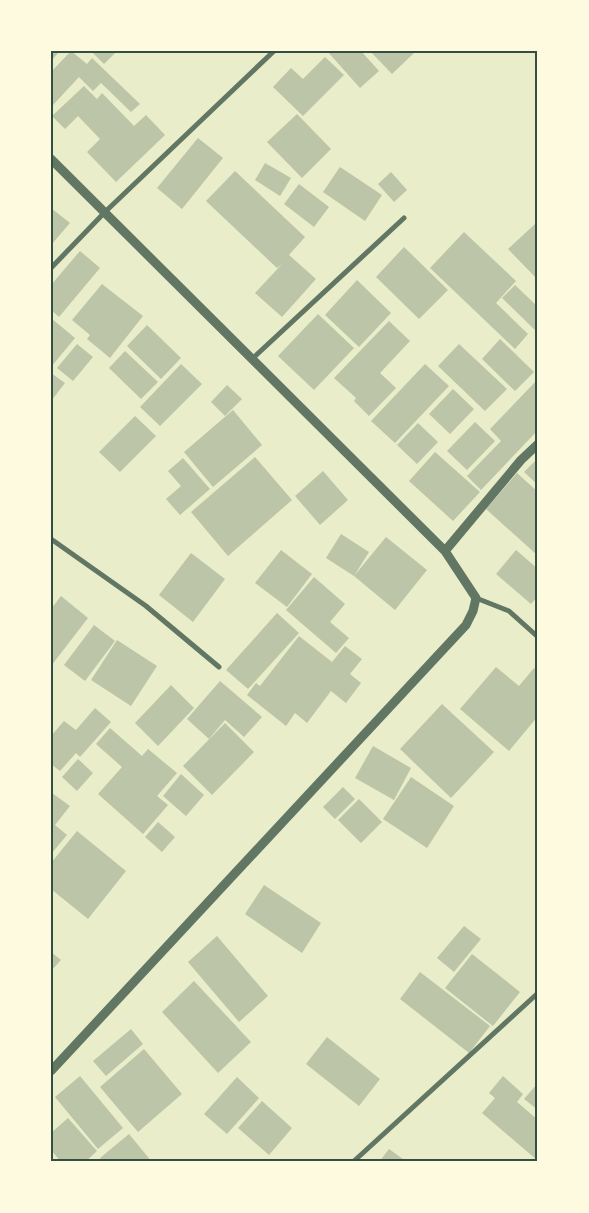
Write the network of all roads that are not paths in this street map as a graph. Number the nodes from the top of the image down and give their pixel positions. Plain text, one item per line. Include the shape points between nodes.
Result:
1 (274, 51) edge
2 (51, 159) edge
3 (105, 212) junction
4 (404, 218) dead end
5 (51, 268) edge
6 (252, 360) junction
7 (538, 444) edge
8 (51, 540) edge
9 (445, 551) junction
10 (476, 598) junction
11 (538, 637) edge
12 (219, 667) dead end
13 (538, 993) edge
14 (51, 1072) edge
15 (353, 1162) edge

1 - 3 street
2 - 3 street
3 - 5 street
3 - 6 street
4 - 6 street
6 - 9 street
7 - 9 street
8 - 12 street via 146,606
9 - 10 street
10 - 11 street via 509,611
10 - 14 street via 474,611 466,625 446,648
13 - 15 street

